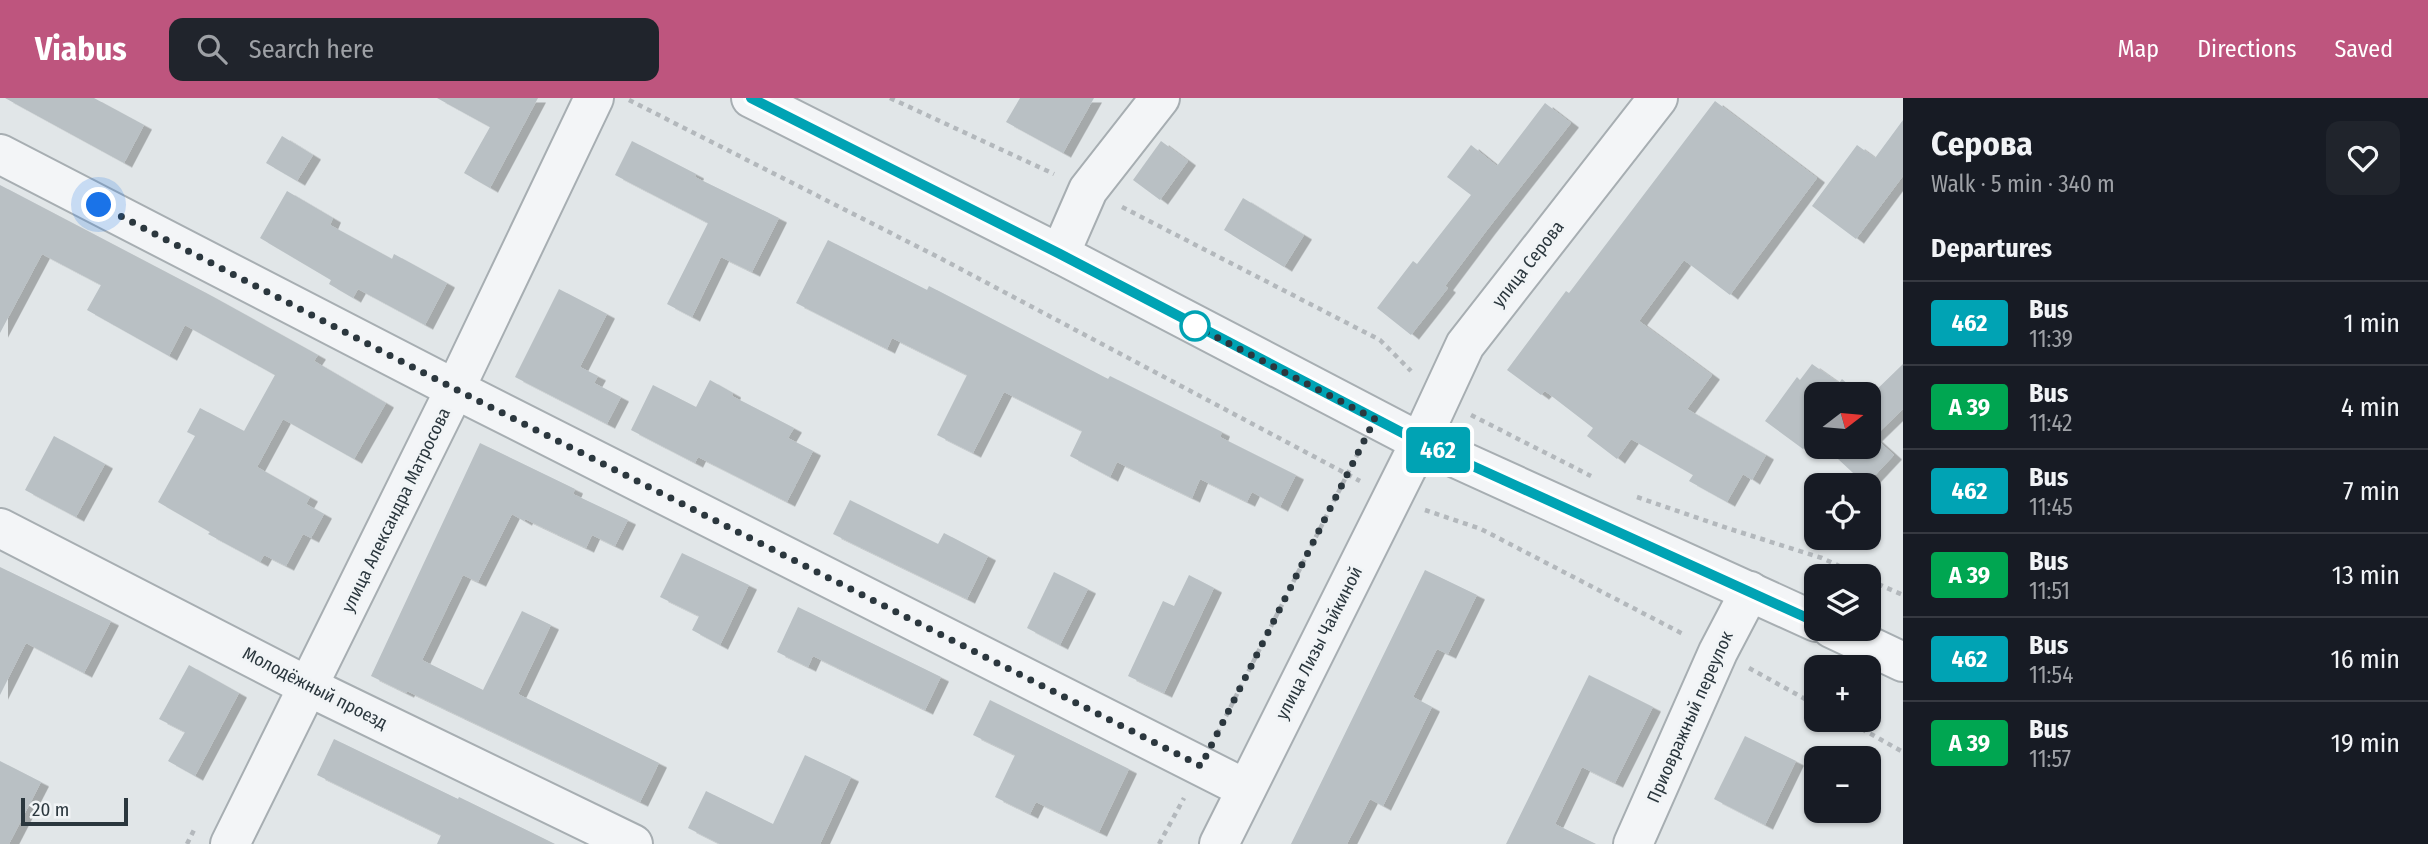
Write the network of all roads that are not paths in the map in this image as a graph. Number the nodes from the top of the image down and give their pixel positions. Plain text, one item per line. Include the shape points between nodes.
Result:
1 (594, 98) edge
2 (751, 98) edge
3 (1160, 98) edge
4 (1658, 98) edge
5 (0, 154) edge
6 (1060, 254) junction
7 (455, 389) junction
8 (1420, 442) junction
9 (0, 528) edge
10 (1750, 591) junction
11 (1804, 616) edge
12 (1859, 641) edge
13 (1903, 662) edge
14 (309, 687) junction
15 (1246, 789) junction
16 (230, 844) edge
17 (632, 844) edge
18 (1219, 844) edge
19 (1633, 844) edge

1 - 7 street, улица Александра Матросова
2 - 6 street
3 - 6 street via 1088,190
4 - 8 street, улица Серова via 1465,345
5 - 7 street
6 - 8 street
7 - 14 street, улица Александра Матросова
7 - 15 street
8 - 10 street
8 - 15 street, улица Лизы Чайкиной
9 - 14 street, Молодёжный проезд
10 - 11 street
10 - 19 street, Приовражный переулок
12 - 13 street
14 - 16 street, улица Александра Матросова
14 - 17 street, Молодёжный проезд
15 - 18 street, улица Лизы Чайкиной

